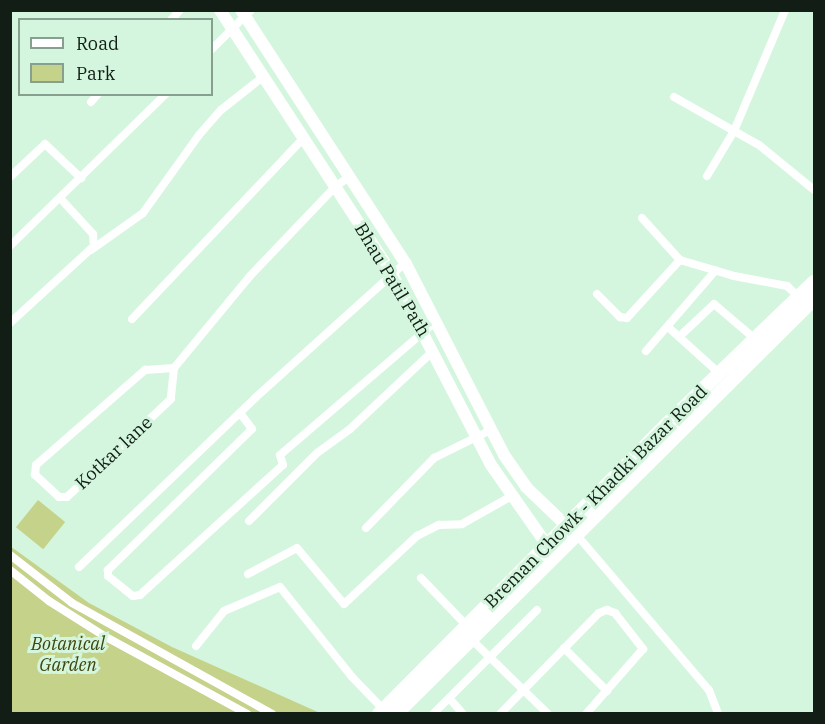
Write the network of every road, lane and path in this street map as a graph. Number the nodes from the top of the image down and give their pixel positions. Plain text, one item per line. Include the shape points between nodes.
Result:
1 (220, 10) edge
2 (785, 10) edge
3 (246, 12) edge
4 (232, 29) junction
5 (213, 48) edge
6 (263, 77) junction
7 (96, 96) edge
8 (164, 96) edge
9 (674, 96) dead end
10 (91, 102) dead end
11 (734, 131) junction
12 (303, 139) junction
13 (707, 176) dead end
14 (10, 177) edge
15 (349, 177) junction
16 (81, 178) junction
17 (335, 187) junction
18 (814, 190) edge
19 (60, 198) junction
20 (642, 218) dead end
21 (10, 246) edge
22 (91, 250) junction
23 (680, 260) junction
24 (405, 263) junction
25 (715, 271) junction
26 (391, 272) junction
27 (814, 282) edge
28 (597, 294) dead end
29 (799, 297) junction
30 (814, 299) edge
31 (132, 319) dead end
32 (435, 322) junction
33 (10, 323) edge
34 (668, 327) junction
35 (422, 329) junction
36 (679, 338) junction
37 (754, 339) junction
38 (434, 351) junction
39 (646, 351) dead end
40 (457, 365) junction
41 (174, 368) junction
42 (444, 372) junction
43 (720, 373) junction
44 (240, 413) junction
45 (491, 430) junction
46 (477, 437) junction
47 (510, 497) junction
48 (249, 521) dead end
49 (366, 528) dead end
50 (572, 530) junction
51 (551, 550) junction
52 (10, 555) edge
53 (79, 567) dead end
54 (10, 570) edge
55 (248, 574) dead end
56 (421, 578) dead end
57 (537, 610) dead end
58 (469, 633) junction
59 (195, 646) dead end
60 (564, 648) junction
61 (490, 658) junction
62 (523, 690) junction
63 (607, 691) junction
64 (450, 699) junction
65 (387, 712) edge
66 (248, 714) edge
67 (272, 714) edge
68 (433, 714) edge
69 (463, 714) edge
70 (500, 714) edge
71 (548, 714) edge
72 (586, 714) edge
73 (718, 714) edge

1 - 4 main road, Bhau Patil Path
2 - 11 street
3 - 4 street
3 - 15 main road, Bhau Patil Path
4 - 5 street
4 - 6 main road, Bhau Patil Path
6 - 12 main road, Bhau Patil Path
6 - 22 street via 221,110 142,213
7 - 10 street
8 - 16 street
9 - 11 street
11 - 13 street
11 - 18 street via 759,145
12 - 17 main road, Bhau Patil Path
12 - 31 street
14 - 16 street via 45,144
15 - 17 street
15 - 24 main road, Bhau Patil Path
16 - 19 street
17 - 26 main road, Bhau Patil Path
17 - 41 street via 250,276
19 - 21 street
19 - 22 street via 93,234
20 - 23 street
22 - 33 street
23 - 25 street
23 - 28 street via 627,318 620,317
24 - 26 street
24 - 32 main road, Bhau Patil Path
25 - 29 street via 787,286
25 - 34 street
26 - 35 main road, Bhau Patil Path
26 - 44 street
27 - 29 main road, Breman Chowk - Khadki Bazar Road
29 - 37 main road, Breman Chowk - Khadki Bazar Road
30 - 50 main road, Breman Chowk - Khadki Bazar Road
32 - 35 street
32 - 40 main road, Bhau Patil Path
34 - 36 street
34 - 39 street
35 - 38 main road, Bhau Patil Path
35 - 44 street via 280,455 283,465 140,595 133,596 108,576 108,570 252,429
36 - 37 street via 714,304
36 - 43 street
37 - 43 main road, Breman Chowk - Khadki Bazar Road
38 - 42 main road, Bhau Patil Path
38 - 48 street via 317,453
40 - 42 main road
40 - 45 main road, Bhau Patil Path
41 - 41 street, Kotkar lane via 145,370 36,465 35,475 59,496 67,497 171,399
42 - 46 main road, Bhau Patil Path
43 - 50 main road, Breman Chowk - Khadki Bazar Road
44 - 53 street
45 - 46 street
45 - 50 main road, Bhau Patil Path via 526,487
46 - 47 main road, Bhau Patil Path
46 - 49 street via 435,458
47 - 51 main road, Bhau Patil Path
47 - 55 street via 462,524 438,525 417,536 344,604 297,549
50 - 51 main road, Breman Chowk - Khadki Bazar Road
50 - 73 street via 709,690
51 - 58 main road, Breman Chowk - Khadki Bazar Road
52 - 67 street via 72,603
54 - 66 street via 49,601 106,637
56 - 58 street
57 - 61 street
58 - 61 street
58 - 65 main road, Breman Chowk - Khadki Bazar Road
59 - 65 street via 224,611 280,587 352,677
60 - 62 street
60 - 63 street
60 - 63 street via 599,613 615,614 643,649
61 - 62 street
61 - 64 street
62 - 70 street
62 - 71 street
63 - 72 street
64 - 68 street
64 - 69 street

